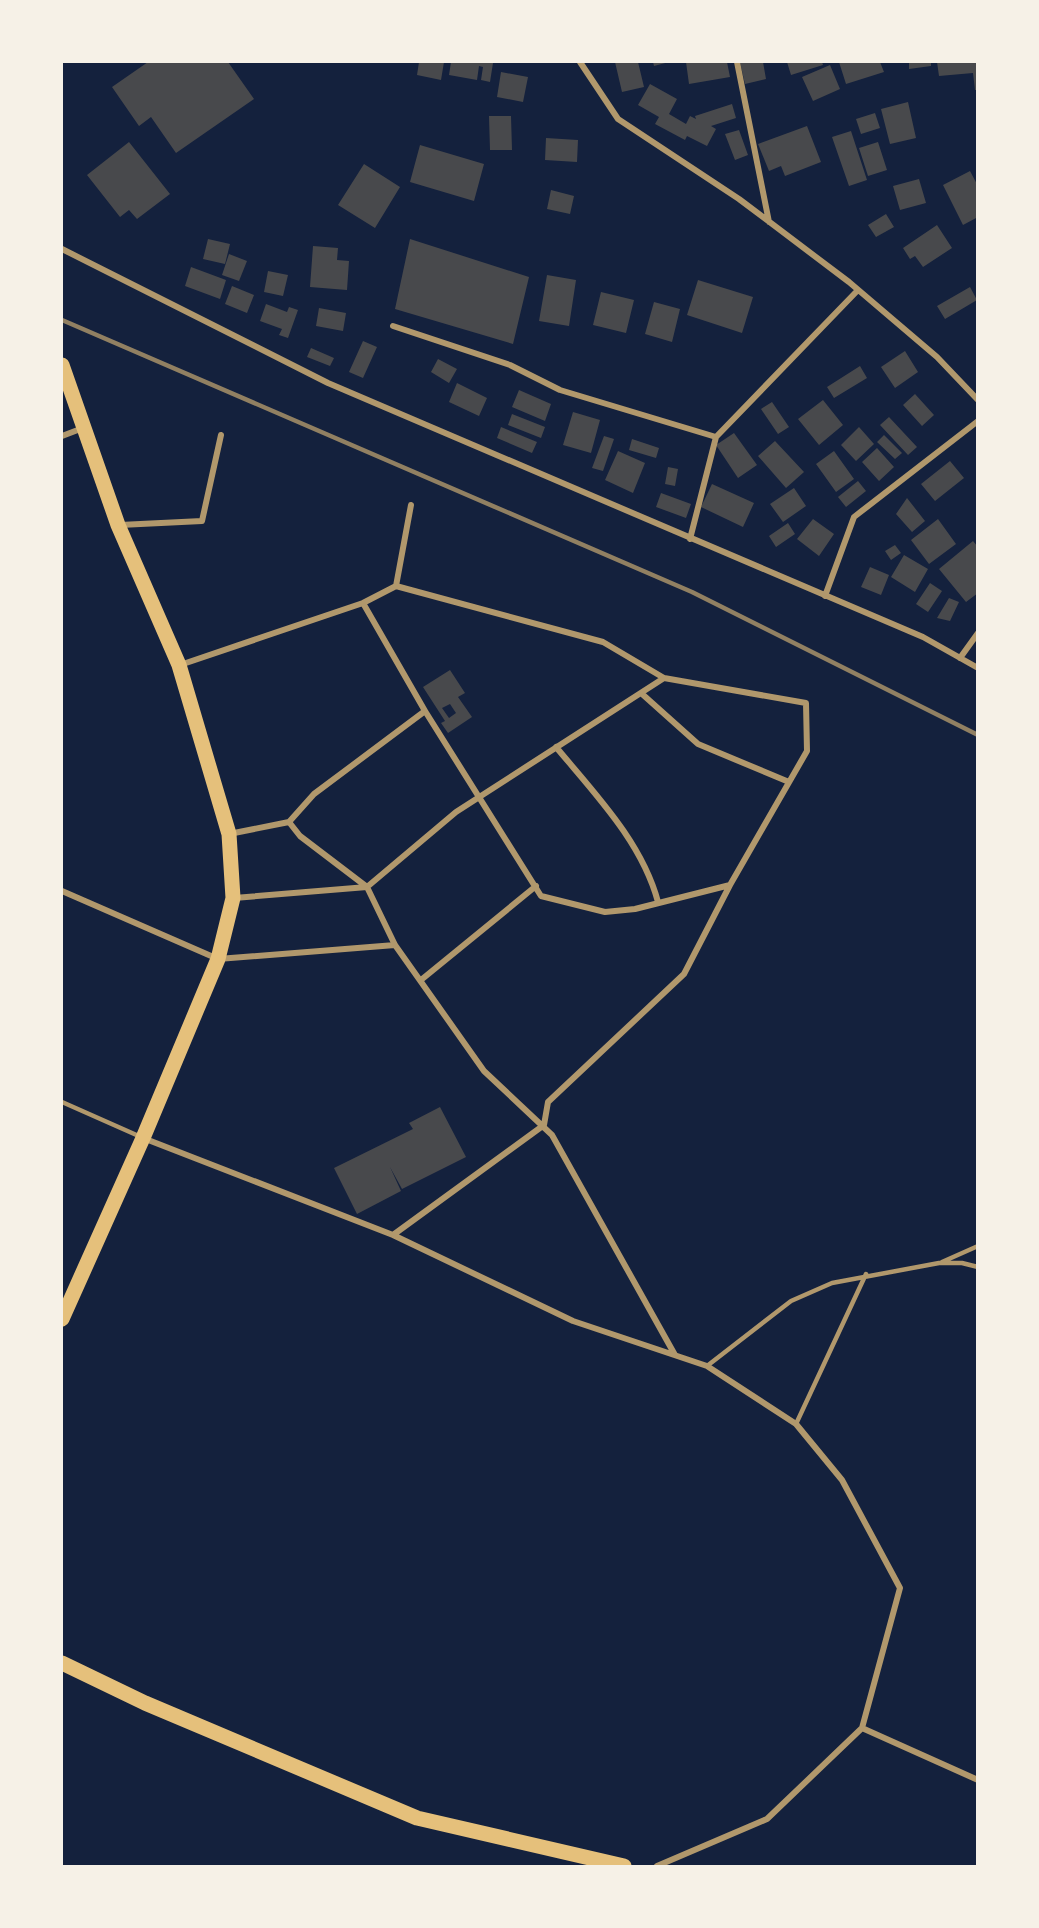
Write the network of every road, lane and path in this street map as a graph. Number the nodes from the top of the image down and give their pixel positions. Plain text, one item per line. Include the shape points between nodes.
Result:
1 (580, 62) edge
2 (737, 62) edge
3 (770, 222) junction
4 (62, 249) edge
5 (858, 290) junction
6 (393, 326) dead end
7 (62, 365) edge
8 (978, 400) edge
9 (978, 421) edge
10 (82, 428) junction
11 (221, 435) dead end
12 (62, 436) edge
13 (716, 437) junction
14 (411, 505) dead end
15 (118, 525) junction
16 (690, 539) junction
17 (396, 586) junction
18 (825, 596) junction
19 (363, 603) junction
20 (978, 633) edge
21 (960, 658) junction
22 (179, 665) junction
23 (978, 668) edge
24 (664, 678) junction
25 (641, 693) junction
26 (425, 711) junction
27 (556, 747) junction
28 (789, 782) junction
29 (478, 798) junction
30 (289, 822) junction
31 (229, 834) junction
32 (730, 885) junction
33 (536, 886) junction
34 (366, 887) junction
35 (62, 891) edge
36 (233, 898) junction
37 (658, 903) junction
38 (395, 945) junction
39 (218, 959) junction
40 (421, 980) junction
41 (62, 1102) edge
42 (544, 1125) junction
43 (143, 1138) junction
44 (393, 1235) junction
45 (978, 1246) edge
46 (939, 1263) junction
47 (978, 1267) edge
48 (866, 1274) junction
49 (62, 1319) edge
50 (675, 1356) junction
51 (707, 1366) junction
52 (796, 1424) junction
53 (62, 1663) edge
54 (862, 1728) junction
55 (978, 1780) edge
56 (624, 1866) edge
57 (657, 1866) edge

1 - 3 street via 618,119
2 - 3 street
3 - 5 street
4 - 16 street via 328,383
5 - 8 street via 937,357
5 - 13 street
6 - 13 street via 510,365 560,390
7 - 10 main road
9 - 18 street via 854,517
10 - 12 street
10 - 15 main road
11 - 15 street via 202,521
13 - 16 street
14 - 17 street
15 - 22 main road
16 - 18 street
17 - 19 street
17 - 24 street via 603,642
18 - 21 street via 923,637
19 - 22 street
19 - 26 street
20 - 21 street
21 - 23 street
22 - 31 main road
24 - 25 street
24 - 28 street via 806,703 807,751
25 - 27 street
25 - 28 street via 698,744
26 - 29 street
26 - 30 street via 314,794
27 - 29 street
27 - 37 street via 615,818 653,882
28 - 32 street
29 - 33 street
29 - 34 street
30 - 31 street
30 - 34 street via 300,836
31 - 36 main road
32 - 37 street
32 - 42 street via 684,974 548,1102
33 - 37 street via 541,896 604,912
33 - 40 street
34 - 36 street
34 - 38 street
35 - 39 street
36 - 39 main road
38 - 39 street
38 - 40 street
39 - 43 main road
40 - 42 street via 484,1071
41 - 43 lane
42 - 44 street
42 - 50 street
43 - 44 street
43 - 49 main road
44 - 50 street via 573,1321
45 - 46 lane
46 - 47 lane
46 - 48 lane
48 - 51 lane via 832,1282 791,1301
48 - 52 lane
50 - 51 street
51 - 52 street
52 - 54 street via 843,1480 900,1587
53 - 56 main road via 145,1703 417,1818
54 - 55 street
54 - 57 street via 767,1819

